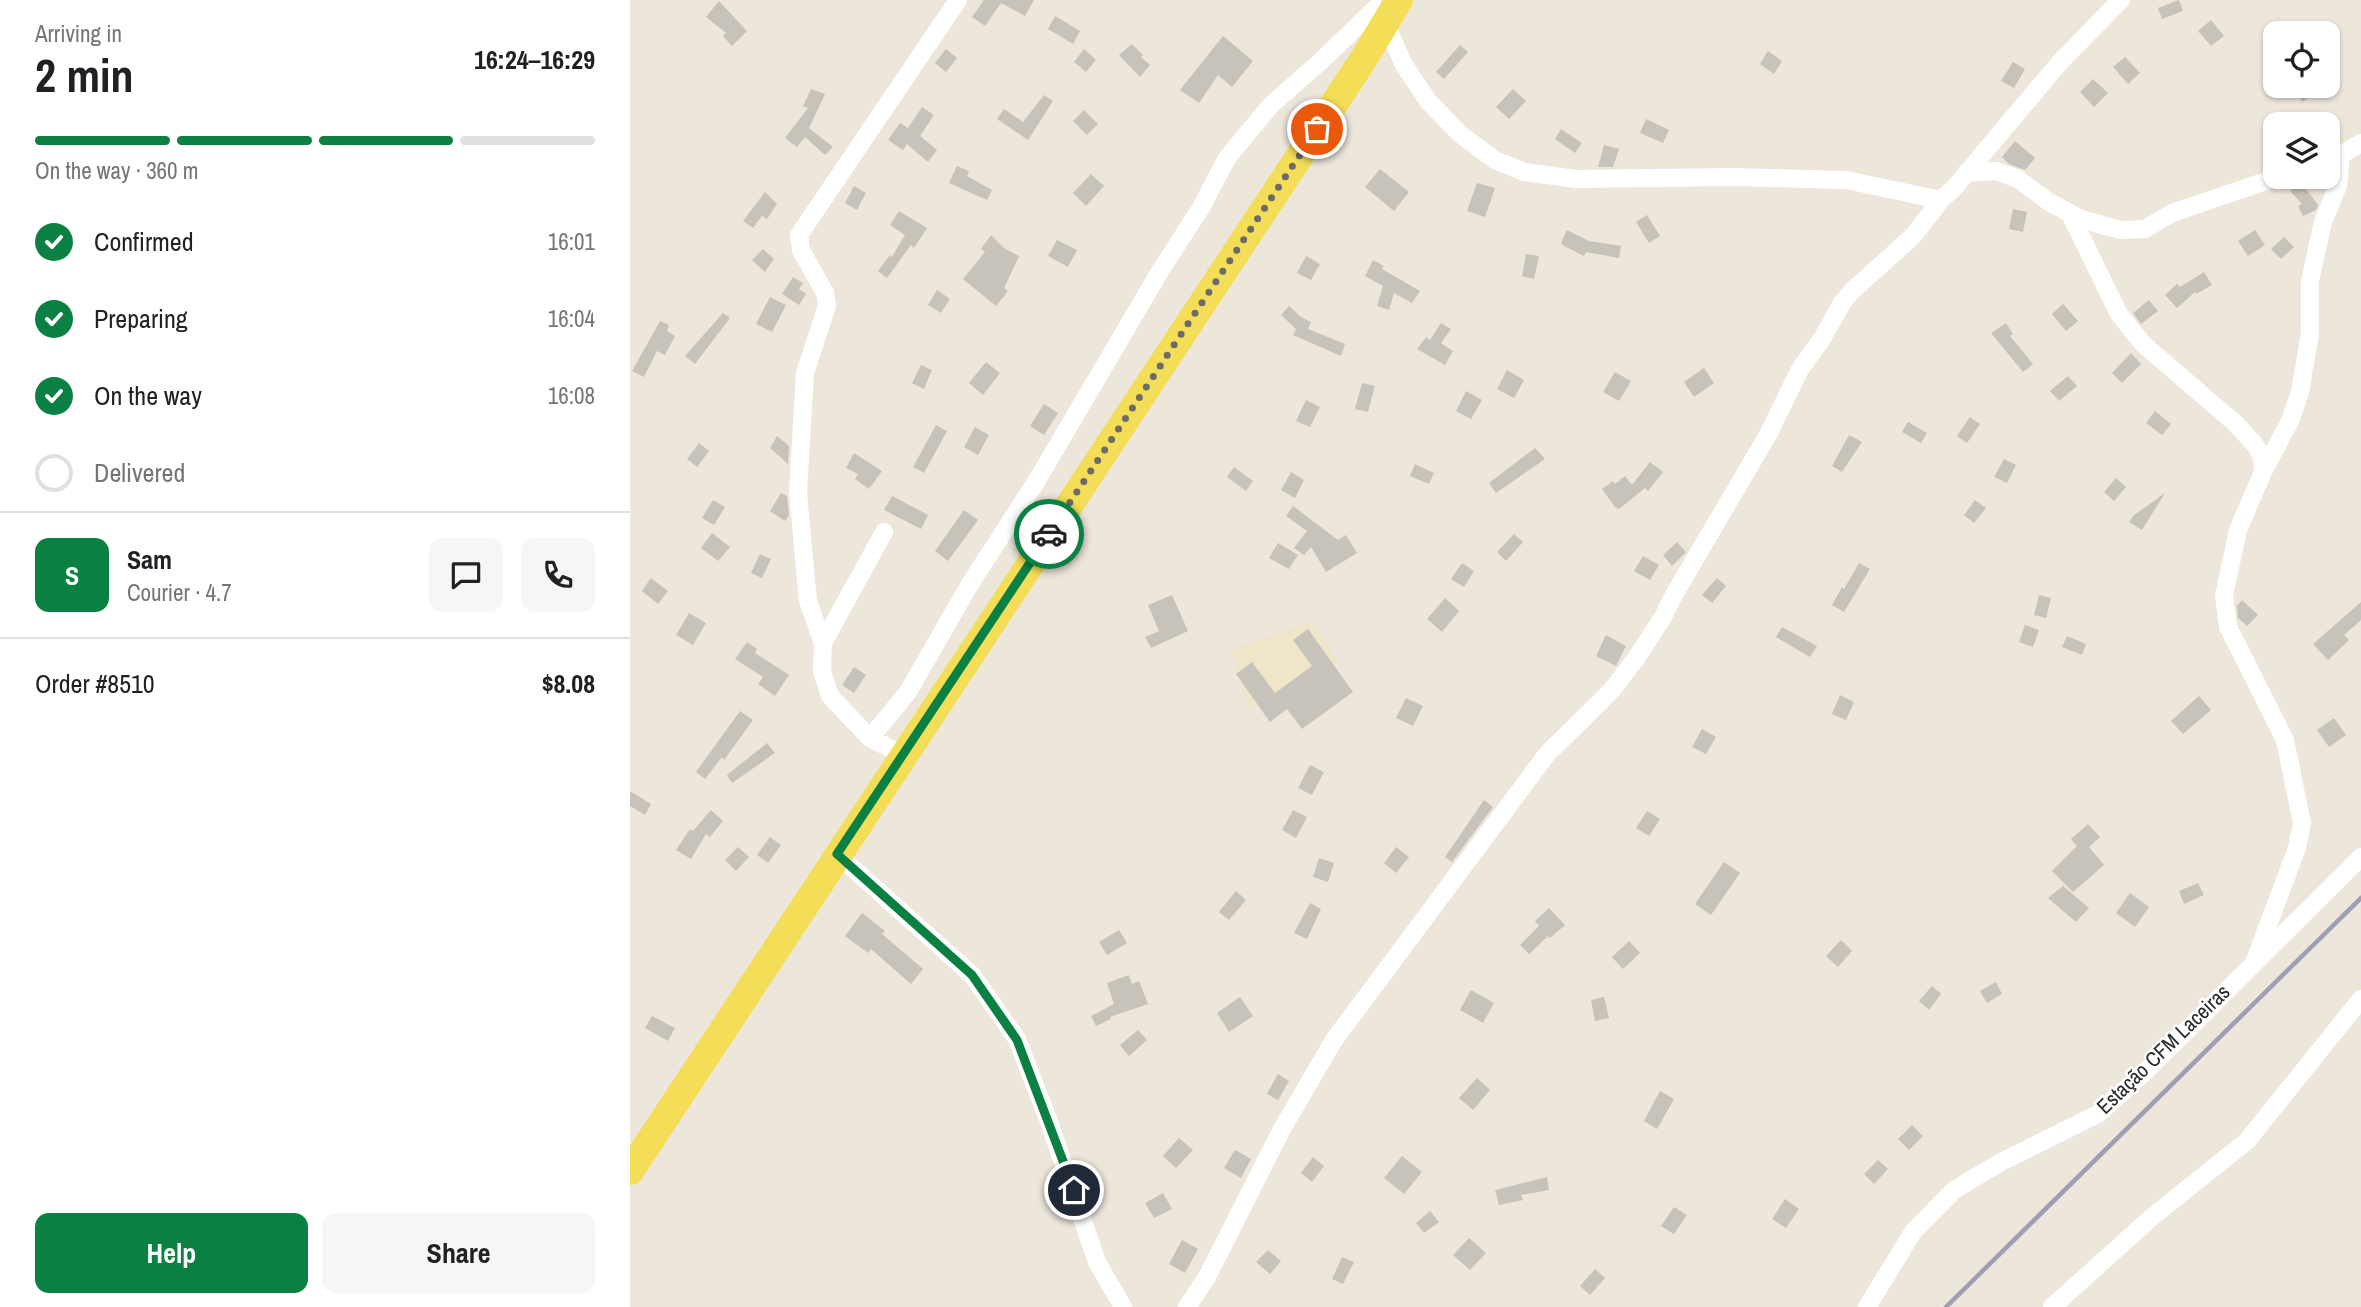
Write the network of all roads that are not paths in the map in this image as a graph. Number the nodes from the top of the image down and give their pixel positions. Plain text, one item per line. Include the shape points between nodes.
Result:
1 (958, 0) edge
2 (2121, 0) edge
3 (1382, 7) edge
4 (2361, 143) edge
5 (2340, 154) edge
6 (1966, 173) junction
7 (2263, 182) edge
8 (2337, 189) edge
9 (1941, 200) junction
10 (2070, 214) junction
11 (2263, 472) junction
12 (884, 532) dead end
13 (823, 643) junction
14 (870, 738) junction
15 (903, 755) junction
16 (837, 854) junction
17 (2361, 857) edge
18 (2255, 960) junction
19 (2361, 999) edge
20 (630, 1171) edge
21 (1123, 1307) edge
22 (1187, 1307) edge
23 (1867, 1307) edge
24 (2052, 1307) edge

1 - 13 street via 799,235 827,306 805,373 798,492 808,601
2 - 6 street via 2061,61
3 - 9 street via 1404,65 1428,101 1494,160 1524,172 1576,179 1846,180
3 - 14 street via 1271,105 1227,158 908,692
3 - 15 main road via 1356,71
4 - 5 street
6 - 9 street
6 - 10 street via 1996,171 2018,179
7 - 10 street via 2172,213 2145,229 2120,230
8 - 11 street via 2323,222 2310,281 2310,333 2300,392
9 - 22 street via 1913,236 1842,303 1637,657 1547,754 1334,1040
10 - 11 street via 2119,314 2143,344 2236,424 2262,456
11 - 18 street via 2238,530 2224,596 2228,627 2285,740 2302,823
12 - 13 street
13 - 14 street via 822,673 830,696
14 - 15 street
15 - 16 main road
16 - 20 main road
16 - 21 street via 972,975 1017,1040 1097,1262
17 - 18 street, Estação CFM Laceiras
18 - 23 street, Estação CFM Laceiras via 2098,1114 1954,1190 1913,1232
19 - 24 street via 2247,1141 2152,1217

